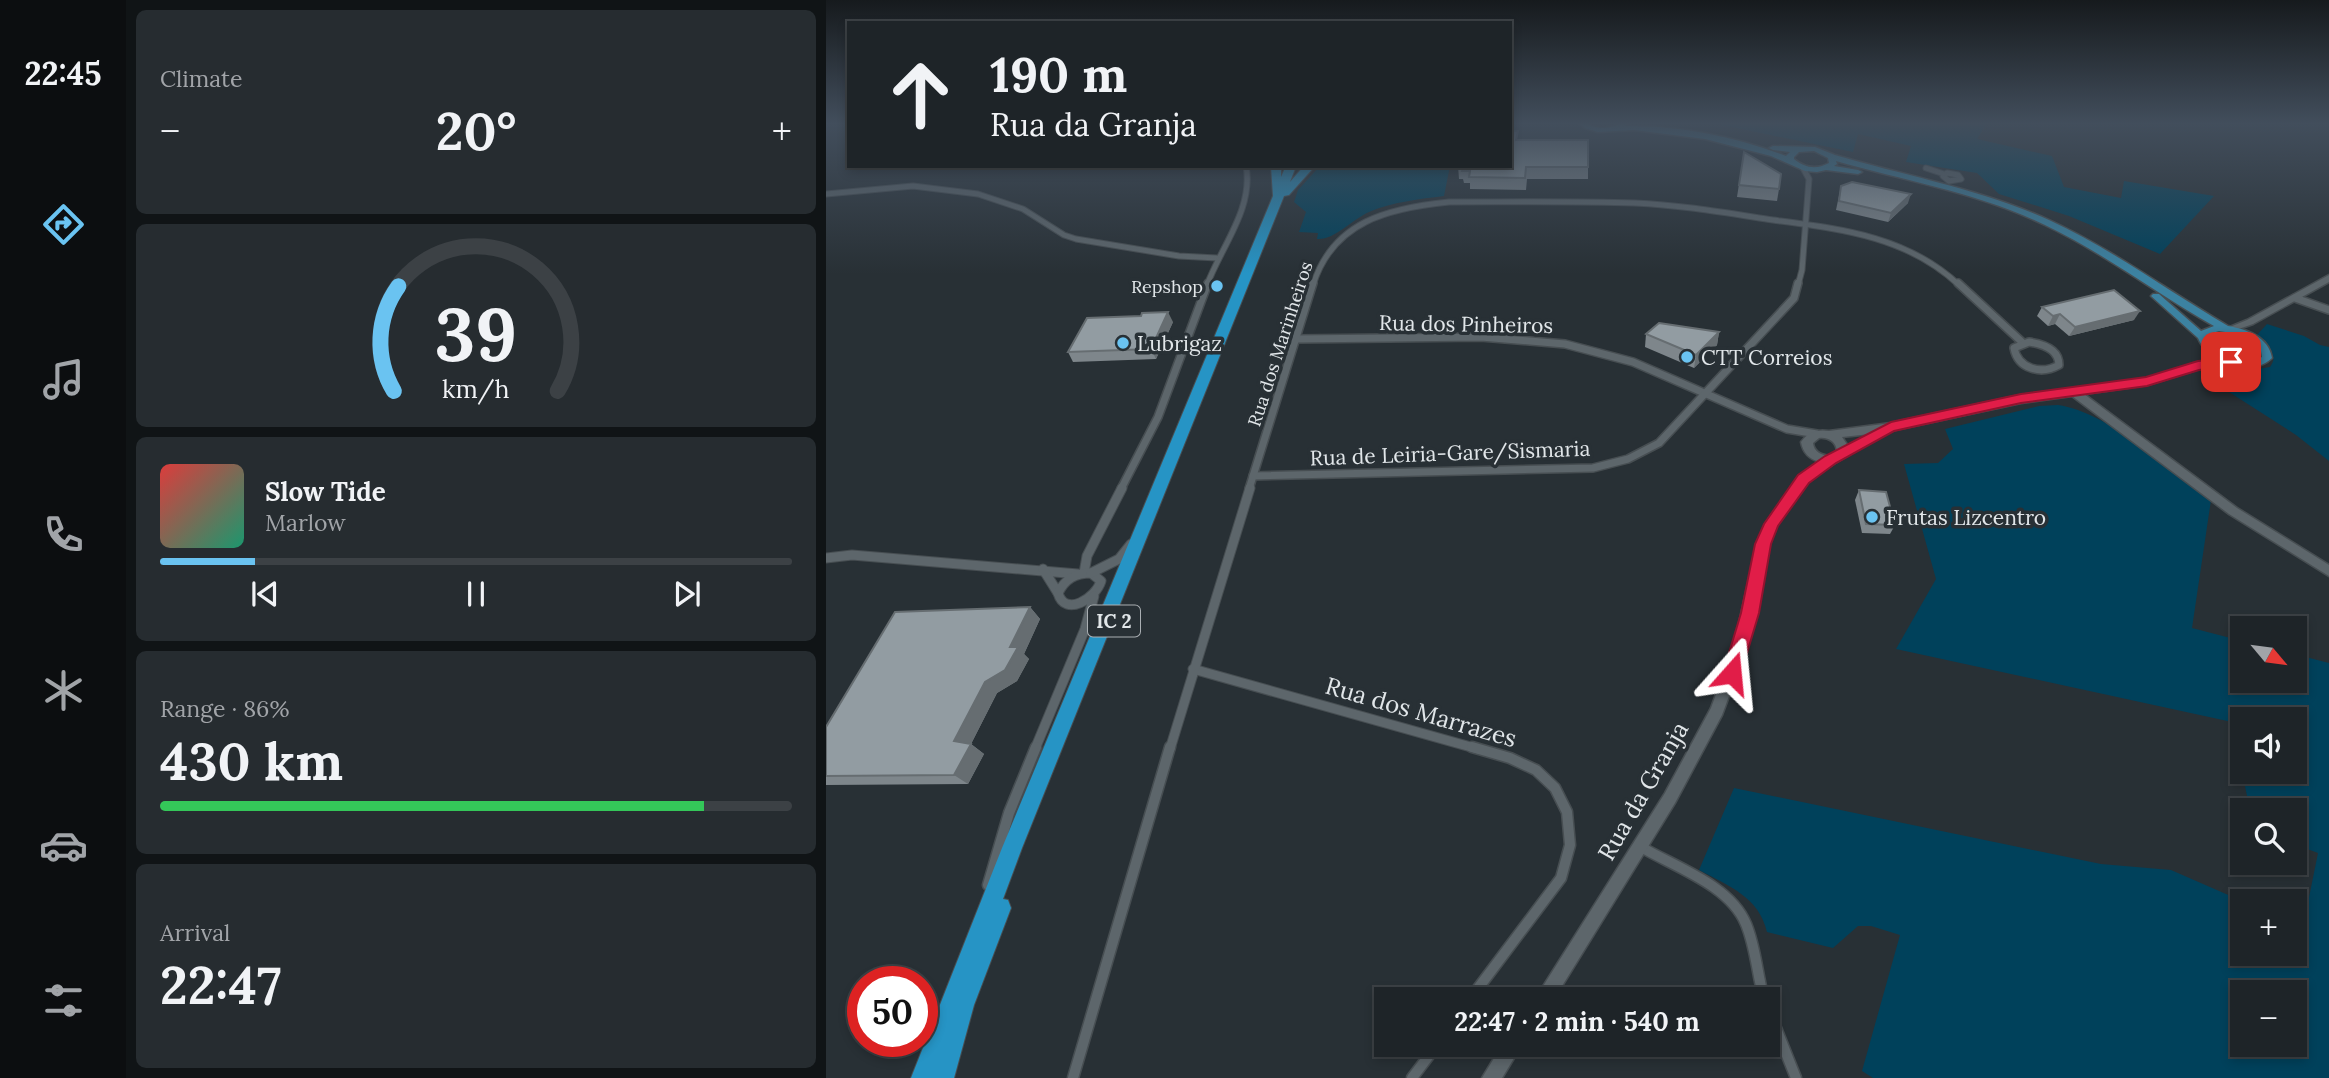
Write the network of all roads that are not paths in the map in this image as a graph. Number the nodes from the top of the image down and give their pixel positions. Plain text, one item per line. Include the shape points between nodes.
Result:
1 (1247, 173) edge
2 (1277, 173) edge
3 (1290, 173) edge
4 (1303, 173) edge
5 (1805, 173) edge
6 (1817, 173) edge
7 (1868, 173) edge
8 (1890, 173) edge
9 (1921, 173) edge
10 (1940, 173) edge
11 (1944, 175) junction
12 (1809, 179) junction
13 (1960, 180) joint
14 (826, 194) edge
15 (1280, 198) junction
16 (2015, 209) junction
17 (1805, 224) junction
18 (1217, 258) junction
19 (2329, 278) edge
20 (2295, 298) junction
21 (2329, 310) edge
22 (2250, 322) junction
23 (2227, 329) junction
24 (2202, 337) junction
25 (2252, 337) junction
26 (1296, 339) junction
27 (2023, 343) junction
28 (2213, 353) junction
29 (2231, 362) junction
30 (2198, 366) junction
31 (2073, 391) junction
32 (1706, 393) junction
33 (1891, 427) junction
34 (1787, 429) junction
35 (1817, 434) junction
36 (1829, 435) junction
37 (1809, 449) junction
38 (1843, 452) junction
39 (1831, 460) junction
40 (1253, 476) junction
41 (1804, 479) junction
42 (1142, 531) junction
43 (826, 558) edge
44 (1043, 569) junction
45 (2329, 571) edge
46 (1084, 573) junction
47 (1058, 593) junction
48 (1094, 596) junction
49 (1074, 605) junction
50 (1086, 619) junction
51 (1193, 669) junction
52 (1641, 847) junction
53 (968, 959) junction
54 (1479, 987) edge
55 (1552, 987) edge
56 (1760, 987) edge
57 (1780, 1038) edge
58 (1428, 1057) edge
59 (1505, 1057) edge
60 (923, 1078) edge
61 (942, 1078) edge
62 (1073, 1078) edge
63 (1412, 1078) edge
64 (1491, 1078) edge
65 (1796, 1078) edge

1 - 18 street via 1245,204
2 - 15 highway
3 - 15 highway, IC 2
4 - 15 highway
5 - 12 street
6 - 12 street
7 - 24 main road via 1944,191 2043,227 2133,280
8 - 16 main road
9 - 11 main road
10 - 11 street
11 - 13 street via 1949,181
12 - 17 street, Rua de Leiria-Gare/Sismaria
13 - 16 main road
14 - 18 street via 913,186 978,194 1023,209 1076,239
15 - 42 highway, IC 2
15 - 61 highway, IC 2 via 962,1005
16 - 23 main road via 2100,249 2193,312
17 - 26 street, Rua dos Marinheiros via 1636,203 1449,202 1405,208 1356,226 1326,253
17 - 27 street, Rua dos Marinheiros via 1870,236 1923,256 1953,277
17 - 32 street, Rua de Leiria-Gare/Sismaria via 1802,270 1794,298
18 - 46 street via 1158,417 1087,556
19 - 20 main road
20 - 21 street
20 - 22 main road
22 - 23 main road
22 - 25 main road
23 - 24 main road via 2210,330
23 - 25 main road
24 - 28 main road
25 - 29 main road via 2266,350 2264,361
26 - 32 street, Rua dos Pinheiros via 1539,340 1614,356
26 - 40 street, Rua dos Marinheiros
27 - 27 street via 2014,348 2020,362 2043,370 2059,365 2059,356 2050,348
28 - 29 main road
28 - 30 main road
29 - 30 main road
30 - 31 main road via 2157,380
31 - 33 main road
31 - 45 main road via 2215,499
32 - 34 street, Rua dos Pinheiros
32 - 40 street, Rua de Leiria-Gare/Sismaria via 1659,443 1593,468
33 - 36 main road
33 - 38 main road
34 - 35 street, Rua dos Pinheiros
34 - 37 street, Rua dos Pinheiros
35 - 36 main road
35 - 37 main road via 1809,439
36 - 38 main road via 1839,440
37 - 39 main road
37 - 41 main road, Rua da Granja
38 - 39 main road
39 - 41 main road, Rua da Granja
40 - 51 street
41 - 52 main road, Rua da Granja via 1771,524 1763,544 1744,638 1717,710
42 - 46 street via 1119,559
42 - 53 highway, IC 2
43 - 44 street via 852,555
44 - 46 street
44 - 47 street
46 - 47 street via 1064,583
46 - 48 street via 1101,581
47 - 49 street via 1062,603
48 - 49 street
48 - 50 street
49 - 50 street
50 - 53 street via 1086,629 1009,813
51 - 54 street, Rua dos Marrazes via 1510,758 1536,770 1555,788 1567,812 1570,845 1560,878
51 - 62 street
52 - 55 main road, Rua da Granja
52 - 56 street via 1726,897 1745,919
53 - 60 highway, IC 2
57 - 65 street
58 - 63 street
59 - 64 main road

